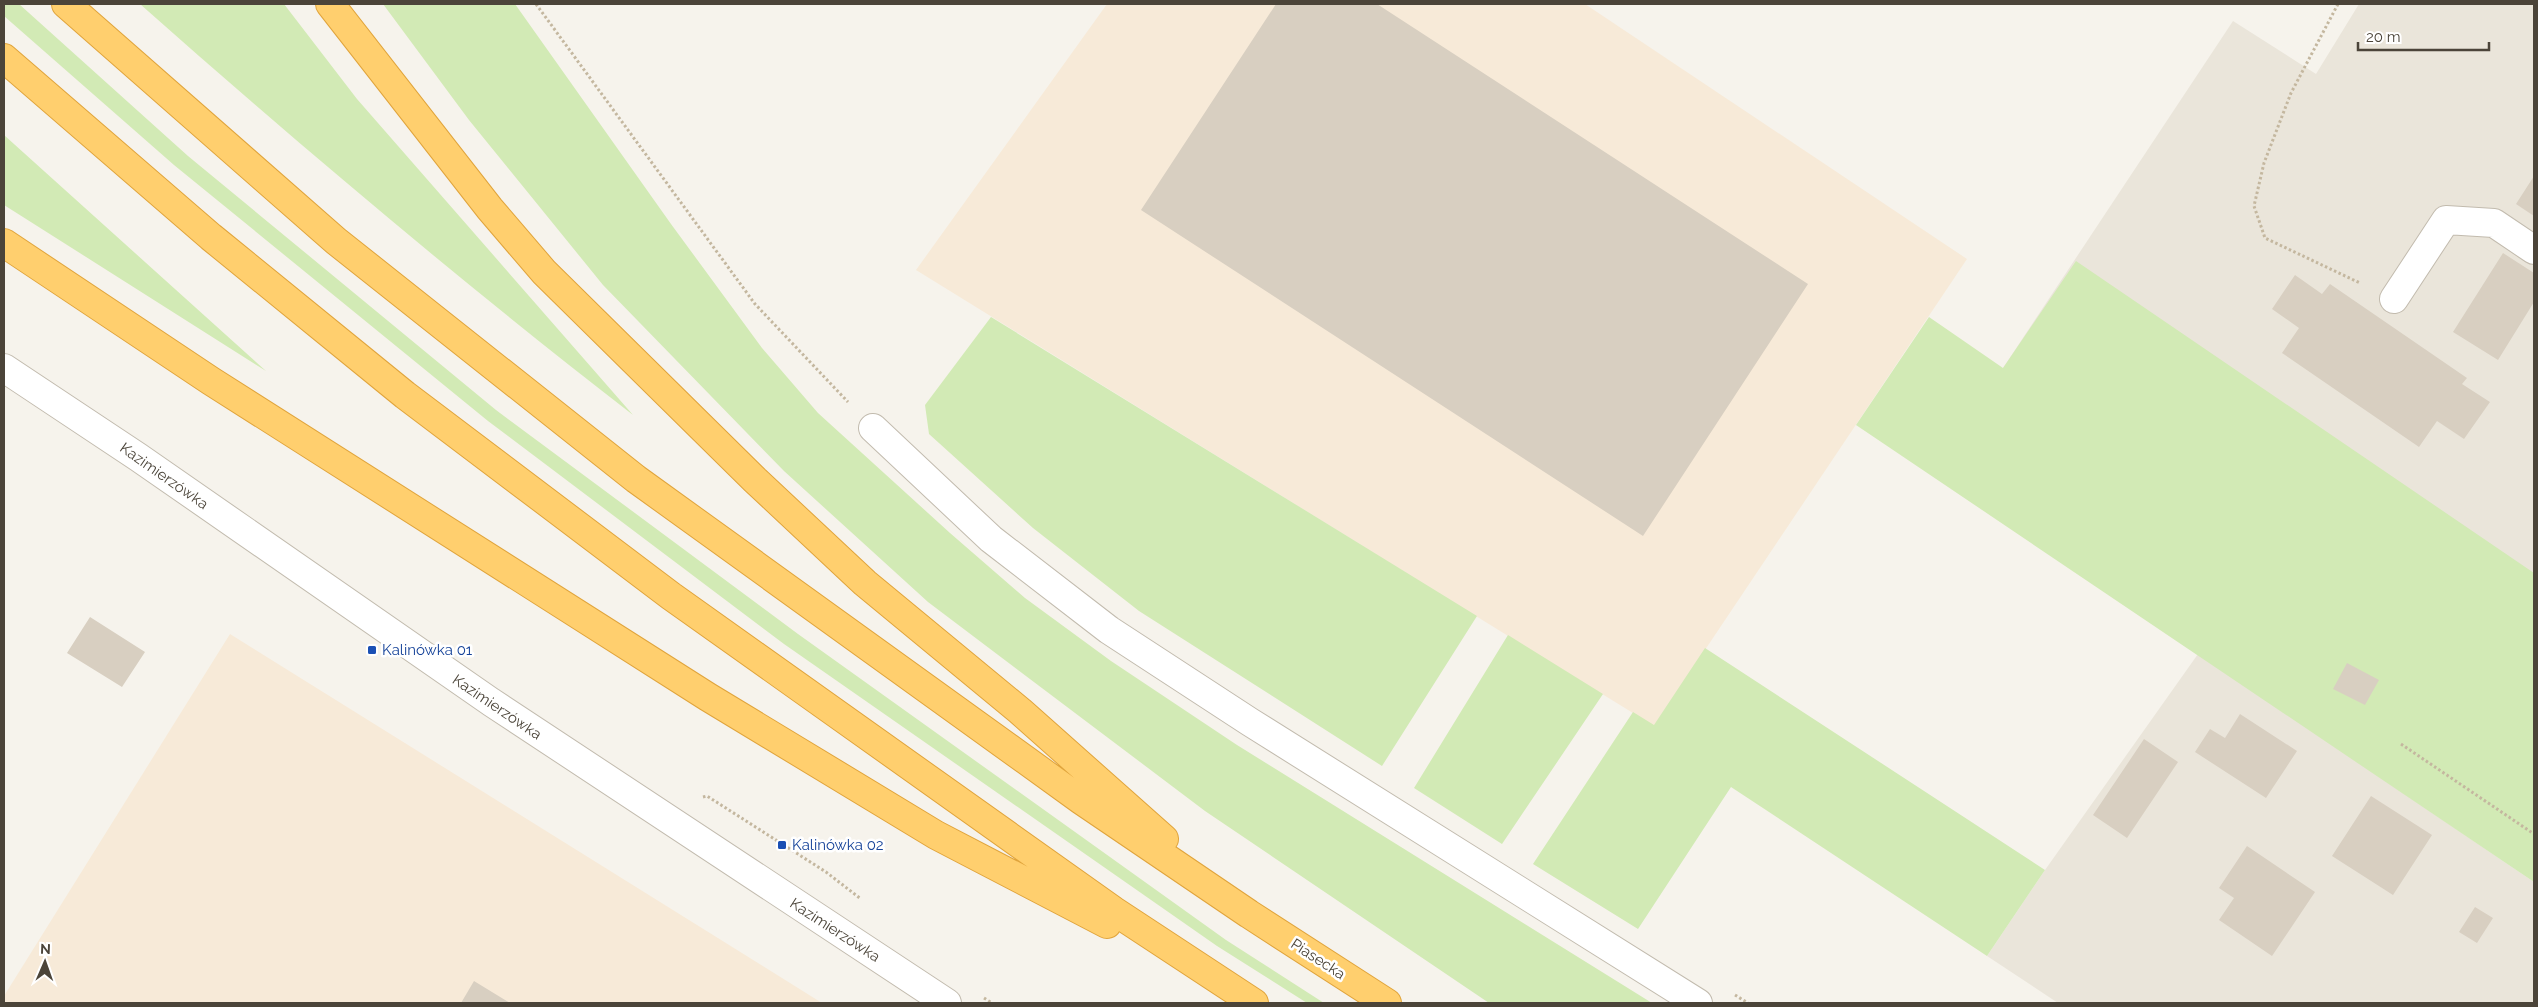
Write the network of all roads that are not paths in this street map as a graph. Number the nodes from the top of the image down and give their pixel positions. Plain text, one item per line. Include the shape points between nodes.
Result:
1 (66, 4) edge
2 (330, 4) edge
3 (4, 58) edge
4 (4, 243) edge
5 (2534, 250) edge
6 (2394, 299) road end
7 (4, 368) edge
8 (873, 428) road end
9 (1249, 914) junction
10 (1222, 982) junction
11 (947, 1003) edge
12 (1254, 1003) edge
13 (1387, 1003) edge
14 (1698, 1003) edge

1 - 9 highway via 336,241 636,479 1081,800
2 - 9 highway via 460,172 544,272 755,480 865,583 1020,711
3 - 10 highway via 211,238 405,395 671,596 1114,911
4 - 10 highway via 245,403 708,697 886,805 936,835
5 - 6 street via 2494,223 2446,220
7 - 11 street, Kazimierzówka via 138,457 460,682
8 - 14 street via 991,539 1109,630
9 - 13 highway, Piasecka
10 - 12 highway

